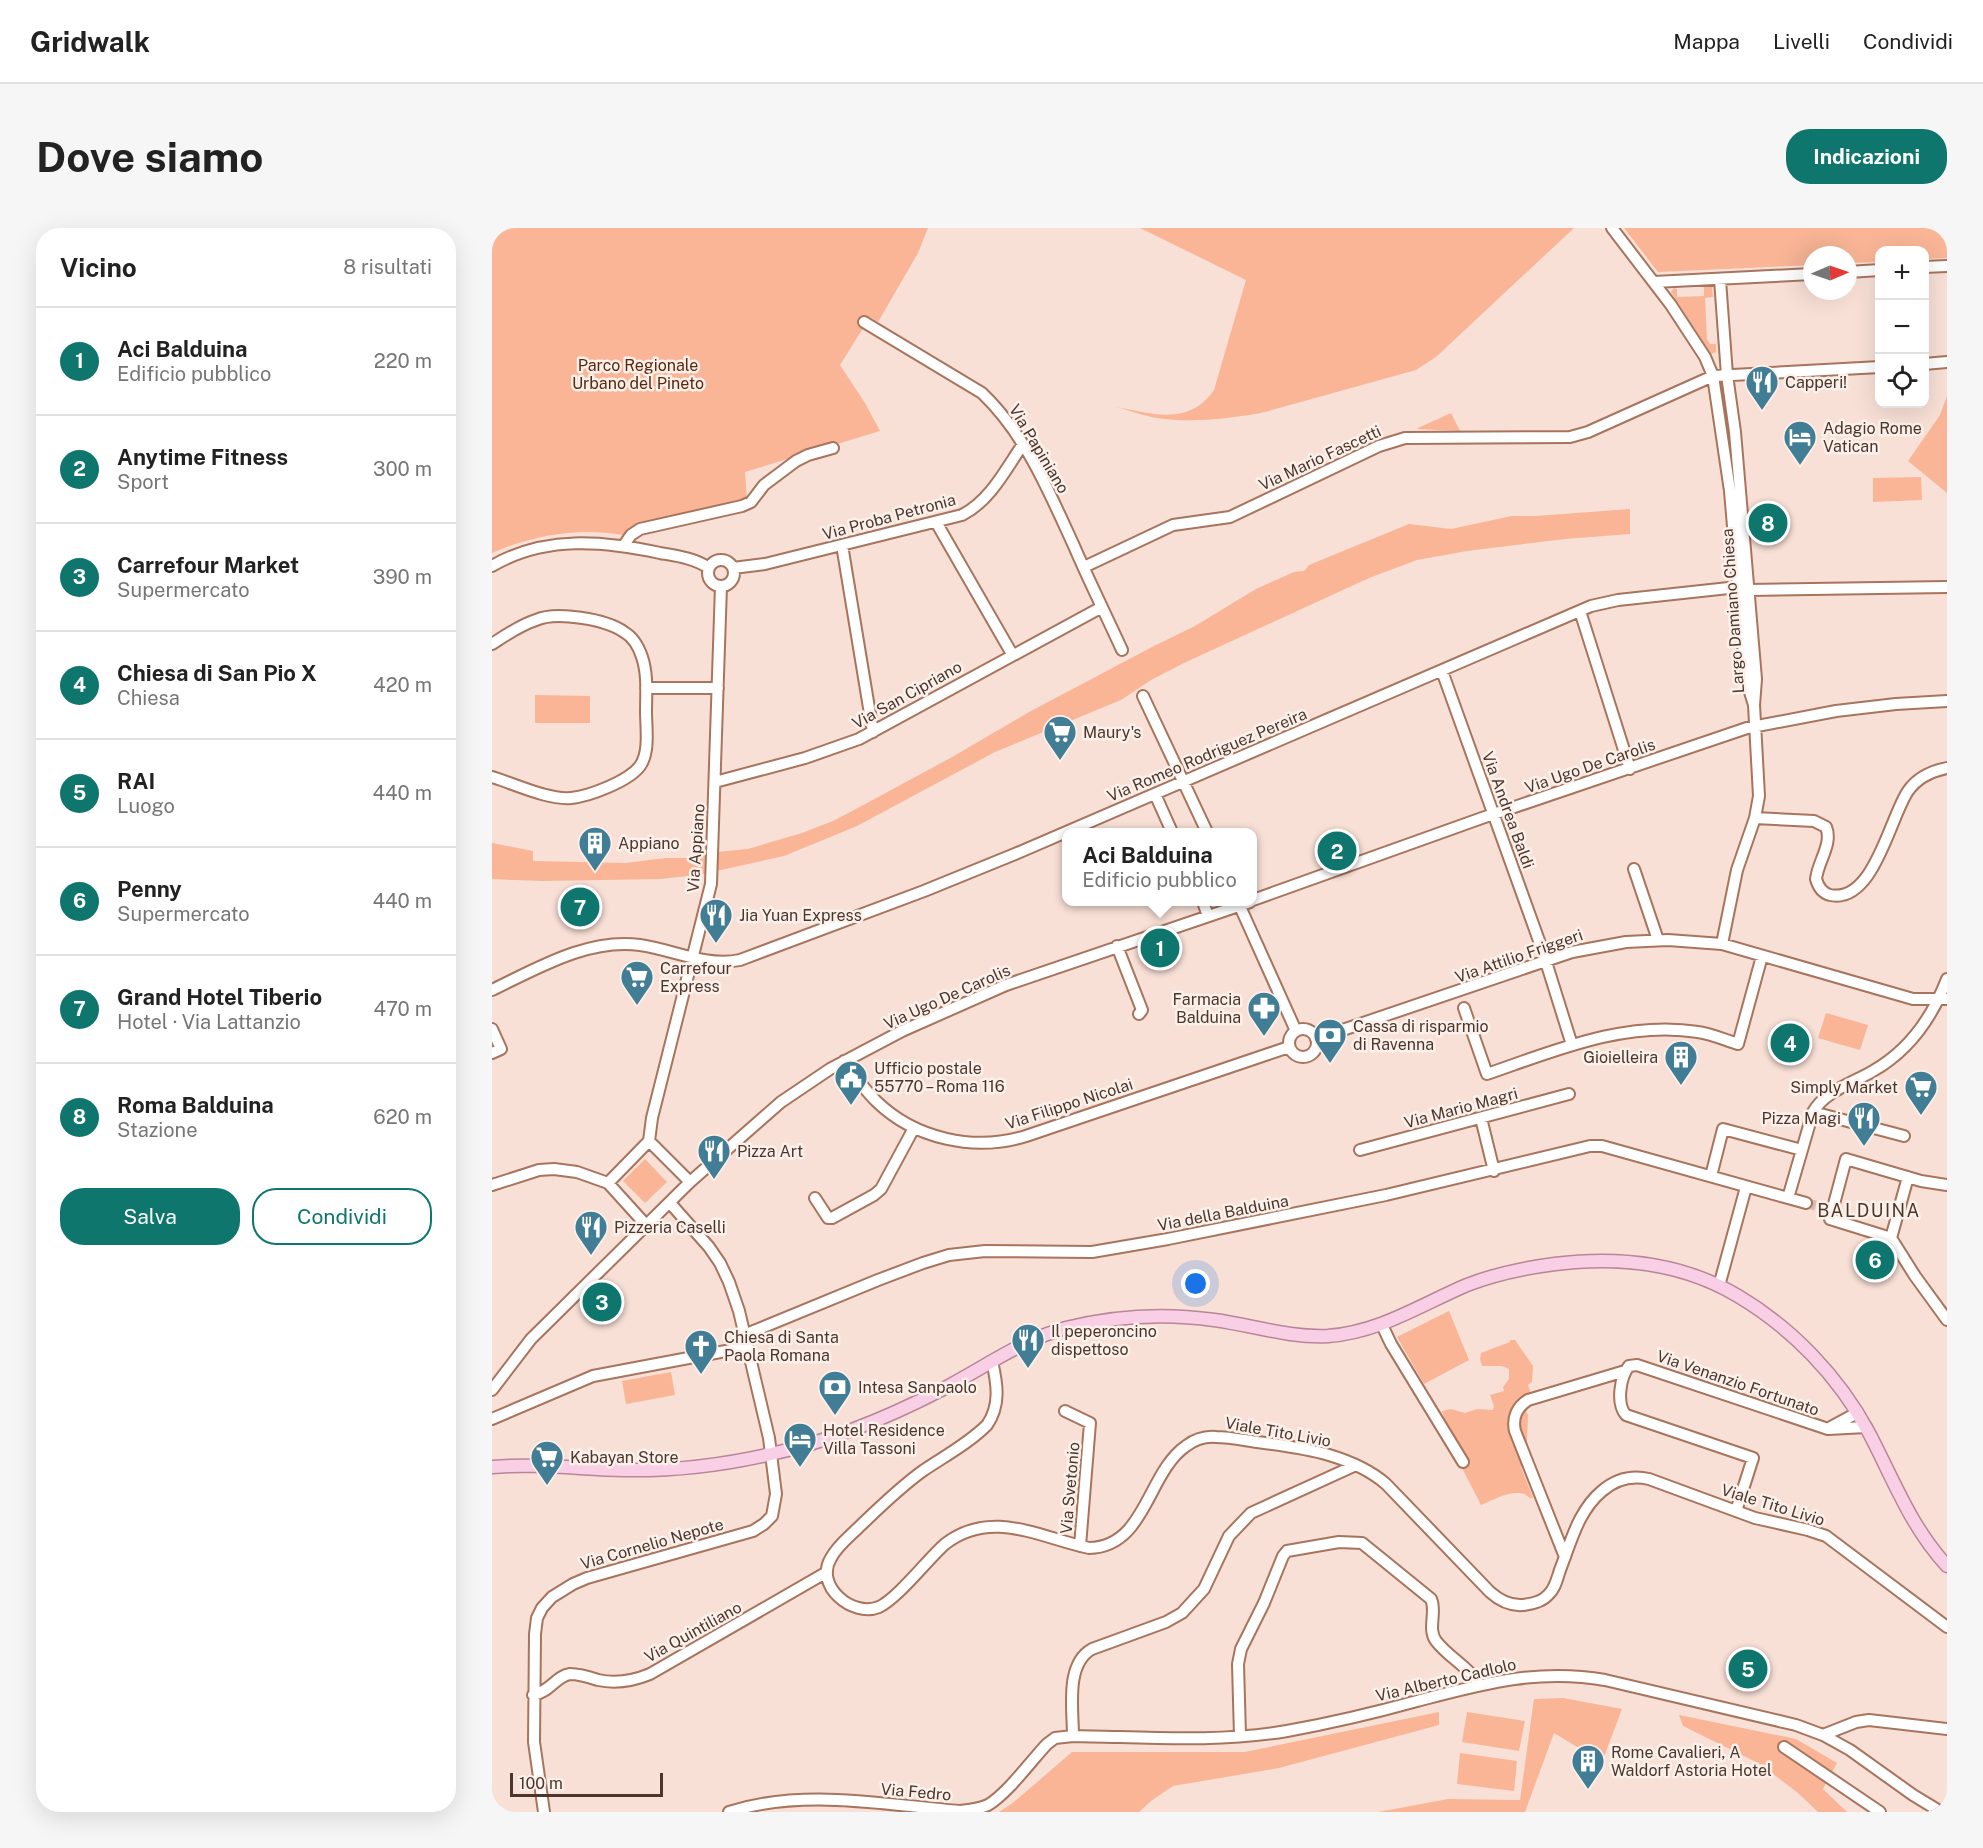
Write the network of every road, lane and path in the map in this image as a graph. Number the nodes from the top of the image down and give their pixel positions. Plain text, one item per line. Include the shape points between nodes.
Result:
1 (1612, 228) edge
2 (1947, 266) edge
3 (1929, 267) edge
4 (1875, 270) edge
5 (1857, 271) edge
6 (1803, 275) edge
7 (1720, 280) junction
8 (1654, 282) junction
9 (864, 321) dead end
10 (1947, 362) edge
11 (1929, 364) edge
12 (1875, 367) edge
13 (1727, 375) junction
14 (1713, 376) junction
15 (1729, 395) junction
16 (1023, 444) junction
17 (833, 448) dead end
18 (1736, 514) junction
19 (936, 522) junction
20 (843, 545) junction
21 (624, 546) junction
22 (492, 566) edge
23 (1084, 567) junction
24 (709, 568) junction
25 (733, 568) junction
26 (721, 586) junction
27 (1947, 587) edge
28 (1743, 588) junction
29 (1102, 607) junction
30 (1580, 611) junction
31 (492, 644) edge
32 (1122, 650) dead end
33 (1012, 654) junction
34 (1442, 671) junction
35 (718, 687) junction
36 (646, 688) junction
37 (1143, 696) dead end
38 (1947, 701) edge
39 (1756, 725) junction
40 (873, 732) junction
41 (1947, 768) edge
42 (1630, 769) junction
43 (492, 777) edge
44 (715, 782) junction
45 (1183, 782) junction
46 (1155, 794) junction
47 (1494, 814) junction
48 (1755, 818) junction
49 (1074, 828) edge
50 (1170, 828) edge
51 (1205, 828) edge
52 (1062, 833) edge
53 (1634, 869) dead end
54 (1257, 898) edge
55 (1204, 906) edge
56 (1234, 906) edge
57 (1247, 906) edge
58 (1208, 916) junction
59 (1658, 940) junction
60 (1722, 944) junction
61 (1118, 946) junction
62 (1762, 956) junction
63 (691, 958) junction
64 (1545, 960) junction
65 (1947, 979) edge
66 (492, 990) edge
67 (1943, 999) edge
68 (1464, 1008) dead end
69 (1139, 1014) dead end
70 (492, 1029) edge
71 (1296, 1031) junction
72 (1316, 1039) junction
73 (1572, 1045) junction
74 (1289, 1047) junction
75 (492, 1053) edge
76 (844, 1061) junction
77 (1569, 1094) dead end
78 (1814, 1112) junction
79 (1481, 1118) junction
80 (914, 1128) junction
81 (1904, 1136) dead end
82 (649, 1141) junction
83 (1360, 1150) dead end
84 (1802, 1150) junction
85 (1494, 1171) junction
86 (1711, 1176) junction
87 (1908, 1177) junction
88 (690, 1182) junction
89 (608, 1183) junction
90 (492, 1185) edge
91 (1947, 1185) edge
92 (1746, 1187) junction
93 (815, 1198) dead end
94 (1788, 1198) junction
95 (670, 1203) junction
96 (1806, 1203) tunnel mouth
97 (647, 1226) junction
98 (1891, 1238) junction
99 (1719, 1286) junction
100 (1947, 1320) edge
101 (1382, 1325) junction
102 (744, 1335) junction
103 (747, 1347) junction
104 (992, 1361) junction
105 (1625, 1371) junction
106 (492, 1390) edge
107 (1065, 1412) dead end
108 (1857, 1413) junction
109 (492, 1419) edge
110 (1866, 1427) junction
111 (1828, 1429) junction
112 (772, 1454) junction
113 (1463, 1462) dead end
114 (1356, 1465) junction
115 (492, 1467) edge
116 (1736, 1511) junction
117 (1080, 1546) junction
118 (1565, 1557) junction
119 (1947, 1566) edge
120 (827, 1572) junction
121 (1947, 1627) edge
122 (1480, 1685) junction
123 (533, 1695) junction
124 (1947, 1729) edge
125 (1823, 1735) junction
126 (1073, 1736) junction
127 (1240, 1736) junction
128 (1784, 1747) dead end
129 (544, 1812) edge
130 (729, 1812) edge
131 (1880, 1812) edge
132 (1941, 1812) edge

1 - 8 street
2 - 3 street
4 - 5 street
6 - 7 street
7 - 8 street
7 - 13 street
8 - 14 street via 1705,357
9 - 16 street, Via Papiniano via 982,393
10 - 11 street
12 - 13 street
13 - 14 street
13 - 15 street
14 - 15 street
14 - 18 street
14 - 23 street, Via Mario Fascetti via 1570,437 1405,438 1379,446 1230,517 1173,525
15 - 18 street via 1735,432
16 - 19 street, Via Proba Petronia via 976,506
16 - 23 street, Via Papiniano
17 - 21 street via 796,461 764,485 751,502 640,529 630,535
18 - 28 street, Largo Damiano Chiesa
19 - 20 street, Via Proba Petronia
19 - 33 street
20 - 25 street, Via Proba Petronia
20 - 40 street
21 - 22 street via 564,544 521,553
21 - 24 street via 693,560
23 - 29 street, Via Papiniano
24 - 25 street via 718,560
24 - 26 street via 710,578
25 - 26 street via 732,580
26 - 35 street, Via Appiano
27 - 28 street, Via Romeo Rodriguez Pereira
28 - 30 street, Via Romeo Rodriguez Pereira via 1618,600
28 - 39 street, Largo Damiano Chiesa via 1756,679
29 - 32 street, Via Papiniano
29 - 33 street, Via San Cipriano
30 - 34 street, Via Romeo Rodriguez Pereira
30 - 42 street
31 - 36 street via 547,617 610,625 624,632 638,649
33 - 40 street, Via San Cipriano
34 - 45 street, Via Romeo Rodriguez Pereira
34 - 47 street, Via Andrea Baldi
35 - 36 street
35 - 44 street, Via Appiano
36 - 43 street via 643,762 614,784 562,798
37 - 45 street
38 - 39 street, Via Ugo De Carolis via 1836,711
39 - 42 street, Via Ugo De Carolis
39 - 48 street, Largo Damiano Chiesa via 1760,788
40 - 44 street, Via San Cipriano via 820,753
41 - 48 street via 1925,776 1908,791 1870,874 1839,895 1824,892 1816,879 1828,843 1826,827 1814,821
42 - 47 street, Via Ugo De Carolis
44 - 63 street, Via Appiano via 711,884
45 - 46 street, Via Romeo Rodriguez Pereira
45 - 51 street
46 - 49 street, Via Romeo Rodriguez Pereira
46 - 50 street
47 - 54 street, Via Ugo De Carolis
47 - 64 street, Via Andrea Baldi
48 - 60 street, Largo Damiano Chiesa via 1739,862
52 - 63 street, Via Romeo Rodriguez Pereira via 924,891 740,960 718,963
53 - 59 street
55 - 58 street
56 - 58 street, Via Ugo De Carolis
57 - 71 street
58 - 61 street, Via Ugo De Carolis
59 - 60 street, Via Attilio Friggeri
59 - 64 street, Via Attilio Friggeri via 1607,944
60 - 62 street, Via Attilio Friggeri
61 - 69 street via 1142,1010
61 - 76 street, Via Ugo De Carolis via 955,1006
62 - 67 street, Via Attilio Friggeri via 1913,999
62 - 73 street via 1738,1044 1700,1032 1665,1029 1616,1034
63 - 66 street, Via Romeo Rodriguez Pereira via 643,945 612,944 575,952
63 - 82 street, Via Appiano
64 - 72 street, Via Attilio Friggeri
64 - 73 street, Via Andrea Baldi
65 - 67 street
67 - 78 street via 1900,1052 1824,1098
68 - 73 street via 1487,1074
70 - 75 street via 501,1049
71 - 72 street via 1306,1030
71 - 74 street
72 - 74 street via 1314,1051 1307,1056 1294,1054
74 - 80 street, Via Filippo Nicolai via 1017,1139 955,1141
76 - 80 street, Via Filippo Nicolai via 877,1102
76 - 88 street, Via Ugo De Carolis via 781,1102
77 - 79 street, Via Mario Magri
78 - 81 street
78 - 84 street
79 - 83 street, Via Mario Magri
79 - 85 street
80 - 93 street via 874,1195 832,1218 828,1218
82 - 88 street
82 - 89 street
84 - 86 street via 1723,1129
84 - 94 street
85 - 86 street, Via della Balduina via 1597,1146
85 - 102 street, Via della Balduina via 1251,1224 1110,1249 949,1255
86 - 92 street, Via della Balduina
87 - 91 street
87 - 98 street
87 - 98 street via 1846,1159 1829,1209 1830,1219
88 - 95 street, Via Ugo De Carolis
89 - 90 street via 554,1168
89 - 97 street
92 - 94 street, Via della Balduina
92 - 99 street
94 - 96 street, Via della Balduina
95 - 97 street, Via Ugo De Carolis
95 - 102 street, Via Cornelio Nepote via 720,1263 733,1292
97 - 106 street, Via Ugo De Carolis via 531,1339
98 - 100 street
99 - 101 main road via 1686,1272 1646,1263 1565,1263 1488,1278
99 - 108 main road via 1761,1311 1798,1341 1831,1376
101 - 104 main road via 1339,1335 1309,1336 1205,1318 1131,1317 1054,1332
101 - 113 street
102 - 103 street, Via Cornelio Nepote
103 - 109 street via 593,1376
103 - 112 street, Via Cornelio Nepote
104 - 112 main road via 867,1425
104 - 120 street via 997,1398 987,1425 898,1489 831,1556
105 - 111 street, Via Venanzio Fortunato via 1638,1365
105 - 116 street via 1621,1403 1628,1416 1753,1458
105 - 118 street, Via Venanzio Fortunato via 1528,1400 1515,1414 1515,1431
107 - 117 street, Via Svetonio via 1090,1424
108 - 110 main road
108 - 111 street, Via Venanzio Fortunato
110 - 111 street, Via Venanzio Fortunato
110 - 119 main road via 1906,1509
112 - 115 main road via 661,1469
112 - 123 street, Via Cornelio Nepote via 776,1498 772,1516 764,1524 747,1533 587,1578 549,1600 537,1618
114 - 117 street, Viale Tito Livio via 1310,1450 1202,1438 1175,1457 1124,1536 1101,1547
114 - 118 street, Viale Tito Livio via 1386,1484 1502,1600 1523,1605 1543,1600 1554,1587
114 - 126 street via 1267,1504 1243,1520 1225,1543 1204,1589 1182,1613 1084,1654 1076,1668
116 - 118 street, Viale Tito Livio via 1649,1479 1624,1478 1607,1486 1587,1505
116 - 121 street, Viale Tito Livio via 1826,1536
117 - 120 street, Viale Tito Livio via 1018,1527 969,1531 945,1544 886,1602 870,1609 850,1606 838,1598
120 - 123 street, Via Quintiliano via 650,1674 614,1682 569,1674
122 - 125 street, Via Alberto Cadlolo via 1529,1676 1583,1676 1796,1725
122 - 127 street, Via Alberto Cadlolo via 1355,1718
122 - 127 street via 1435,1639 1431,1599 1362,1544 1339,1542 1292,1550 1282,1556 1241,1649
123 - 129 street, Via Cornelio Nepote via 534,1754
124 - 125 street via 1869,1719
125 - 132 street, Via Alberto Cadlolo
126 - 127 street, Via Alberto Cadlolo
126 - 130 street, Via Fedro via 1051,1740 1000,1795 975,1809 824,1799
128 - 131 street

